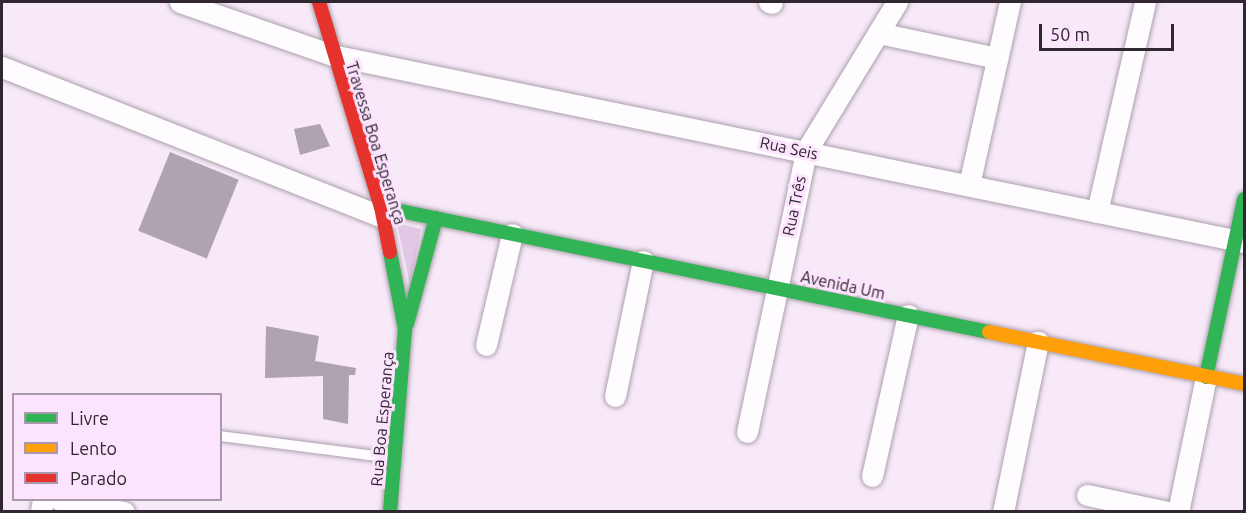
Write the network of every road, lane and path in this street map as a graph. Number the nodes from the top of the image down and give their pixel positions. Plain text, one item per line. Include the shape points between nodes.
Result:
1 (180, 2) edge
2 (319, 2) edge
3 (897, 2) edge
4 (1010, 2) edge
5 (1145, 2) edge
6 (878, 33) junction
7 (332, 55) junction
8 (997, 58) junction
9 (2, 67) edge
10 (806, 151) junction
11 (969, 185) junction
12 (1245, 200) edge
13 (382, 212) junction
14 (1096, 212) junction
15 (436, 218) junction
16 (512, 234) junction
17 (1240, 241) edge
18 (643, 261) junction
19 (777, 289) junction
20 (908, 315) junction
21 (405, 329) junction
22 (1038, 342) junction
23 (486, 345) dead end
24 (1206, 377) junction
25 (1245, 384) edge
26 (615, 396) dead end
27 (747, 432) dead end
28 (222, 436) edge
29 (395, 458) junction
30 (872, 476) dead end
31 (1087, 495) dead end
32 (65, 501) edge
33 (124, 512) edge
34 (390, 512) edge
35 (1004, 512) edge
36 (1168, 512) edge
37 (1178, 512) edge

1 - 7 street, Rua Seis
2 - 7 street, Travessa Boa Esperança
3 - 6 street, Rua Três
4 - 8 street
5 - 14 street
6 - 8 street
6 - 10 street, Rua Três
7 - 10 street, Rua Seis
7 - 13 street, Travessa Boa Esperança
8 - 11 street
9 - 13 street
10 - 11 street, Rua Seis
10 - 19 street, Rua Três
11 - 14 street, Rua Seis
12 - 17 street
13 - 15 street, Avenida Um
13 - 21 street, Travessa Boa Esperança
14 - 17 street, Rua Seis
15 - 16 street, Avenida Um
15 - 21 street
16 - 18 street, Avenida Um
16 - 23 street
17 - 24 street
18 - 19 street, Avenida Um
18 - 26 street
19 - 20 street, Avenida Um
19 - 27 street, Rua Três
20 - 22 street, Avenida Um
20 - 30 street
21 - 29 street, Rua Boa Esperança
22 - 24 street, Avenida Um
22 - 35 street
24 - 25 street, Avenida Um
24 - 37 street
28 - 29 lane
29 - 34 street, Rua Boa Esperança
31 - 36 street
32 - 33 street

